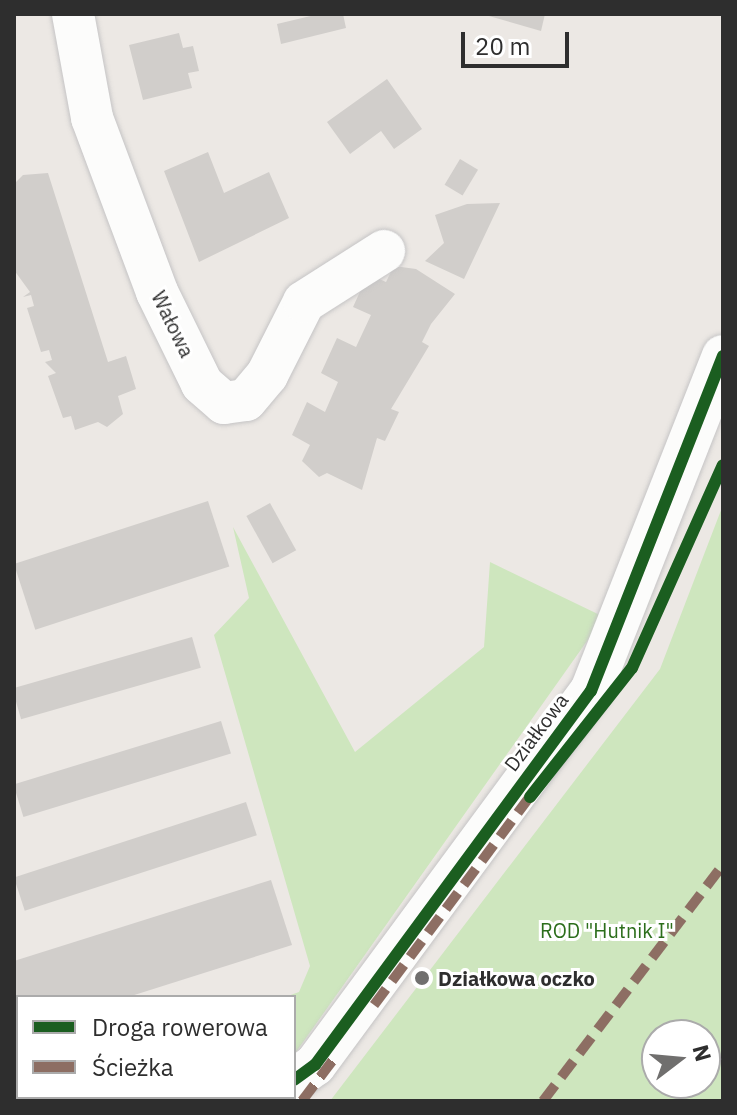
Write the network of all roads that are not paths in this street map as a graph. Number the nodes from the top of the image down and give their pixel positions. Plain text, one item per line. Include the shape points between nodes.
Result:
1 (73, 14) edge
2 (384, 251) dead end
3 (723, 356) edge
4 (296, 1079) edge
5 (164, 1099) edge
6 (185, 1101) edge

1 - 2 street, Wałowa via 92,118 152,278 202,384 224,403 246,400 267,375 304,302
3 - 4 street, Działkowa via 591,691 315,1065
5 - 6 street

